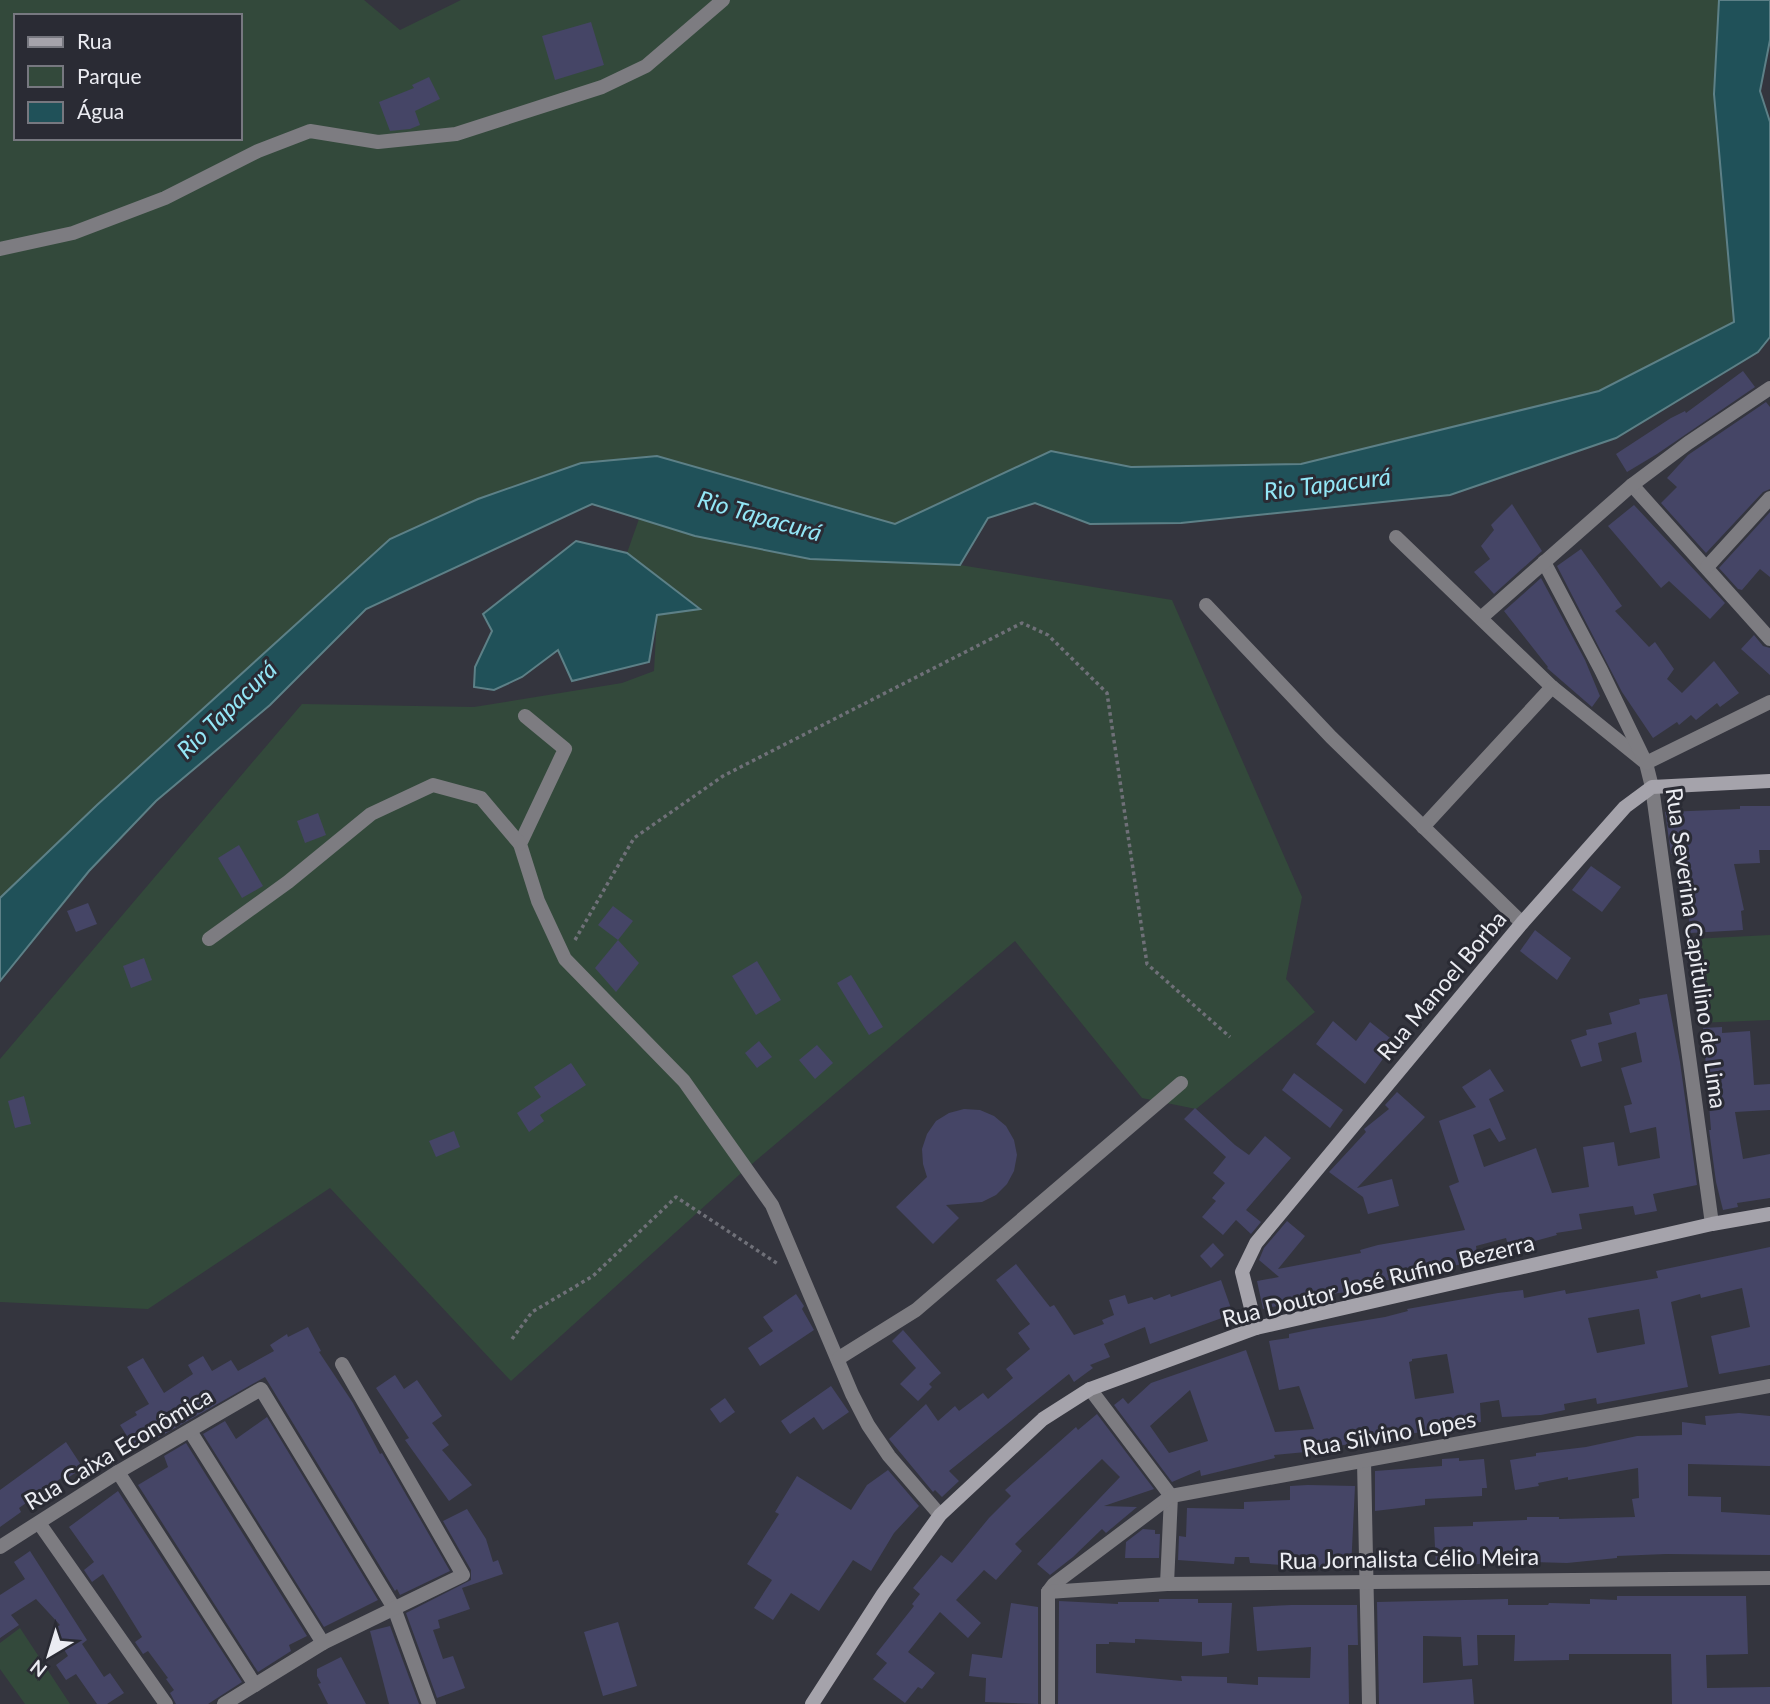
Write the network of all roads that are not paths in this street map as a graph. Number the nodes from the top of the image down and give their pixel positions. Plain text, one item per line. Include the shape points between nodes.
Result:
1 (723, 0) edge
2 (0, 249) edge
3 (1770, 388) edge
4 (1632, 485) junction
5 (1770, 498) edge
6 (1396, 537) dead end
7 (1544, 562) junction
8 (1707, 567) junction
9 (1206, 605) dead end
10 (1482, 617) junction
11 (1770, 639) edge
12 (1552, 687) junction
13 (1770, 702) edge
14 (525, 716) dead end
15 (1646, 763) junction
16 (1770, 781) edge
17 (1653, 787) junction
18 (1423, 827) junction
19 (520, 844) junction
20 (1521, 923) junction
21 (209, 939) dead end
22 (1181, 1083) dead end
23 (1770, 1214) edge
24 (1712, 1224) junction
25 (1256, 1328) junction
26 (839, 1358) junction
27 (342, 1364) dead end
28 (1770, 1386) edge
29 (1090, 1389) junction
30 (190, 1431) junction
31 (1364, 1461) junction
32 (118, 1472) junction
33 (1171, 1496) junction
34 (940, 1514) junction
35 (39, 1523) junction
36 (0, 1547) edge
37 (1770, 1578) edge
38 (1366, 1581) junction
39 (1167, 1584) junction
40 (1048, 1592) junction
41 (394, 1608) junction
42 (323, 1643) junction
43 (255, 1685) junction
44 (166, 1704) edge
45 (224, 1704) edge
46 (429, 1704) edge
47 (812, 1704) edge
48 (1048, 1704) edge
49 (1369, 1704) edge

1 - 2 street via 646,66 602,87 456,134 378,142 310,131 258,151 165,198 73,233
3 - 4 street
4 - 7 street
4 - 8 street
5 - 8 street
6 - 10 street, Rua Severina Capitulino de Lima
7 - 10 street
7 - 15 street
8 - 11 street
9 - 18 street
10 - 12 street, Rua Severina Capitulino de Lima
12 - 15 street, Rua Severina Capitulino de Lima
12 - 18 street
13 - 15 street
14 - 19 street via 565,749
15 - 17 street, Rua Severina Capitulino de Lima
16 - 17 main road
17 - 20 main road, Rua Manoel Borba via 1625,807
17 - 24 street, Rua Severina Capitulino de Lima
18 - 20 street
19 - 21 street via 481,798 433,785 371,814
19 - 26 street via 538,901 565,959 684,1081 772,1205
20 - 25 main road, Rua Manoel Borba via 1256,1243 1242,1272
22 - 26 street via 916,1310
23 - 24 main road, Rua Doutor José Rufino Bezerra
24 - 25 main road, Rua Doutor José Rufino Bezerra
25 - 29 main road, Rua Doutor José Rufino Bezerra
26 - 34 street via 868,1425
27 - 41 street via 464,1575
28 - 31 street, Rua Silvino Lopes
29 - 33 street
29 - 34 main road, Rua Doutor José Rufino Bezerra via 1043,1419
30 - 32 street, Rua Caixa Econômica
30 - 41 street, Rua Caixa Econômica via 261,1389
30 - 42 street
31 - 33 street, Rua Silvino Lopes
31 - 38 street
32 - 35 street, Rua Caixa Econômica
32 - 43 street
33 - 39 street
33 - 40 street, Rua Silvino Lopes
34 - 47 main road, Rua Doutor José Rufino Bezerra
35 - 36 street, Rua Caixa Econômica
35 - 44 street
37 - 38 street, Rua Jornalista Célio Meira
38 - 39 street, Rua Jornalista Célio Meira
38 - 49 street
39 - 40 street, Rua Jornalista Célio Meira
40 - 48 street
41 - 42 street
41 - 46 street
42 - 43 street
43 - 45 street

